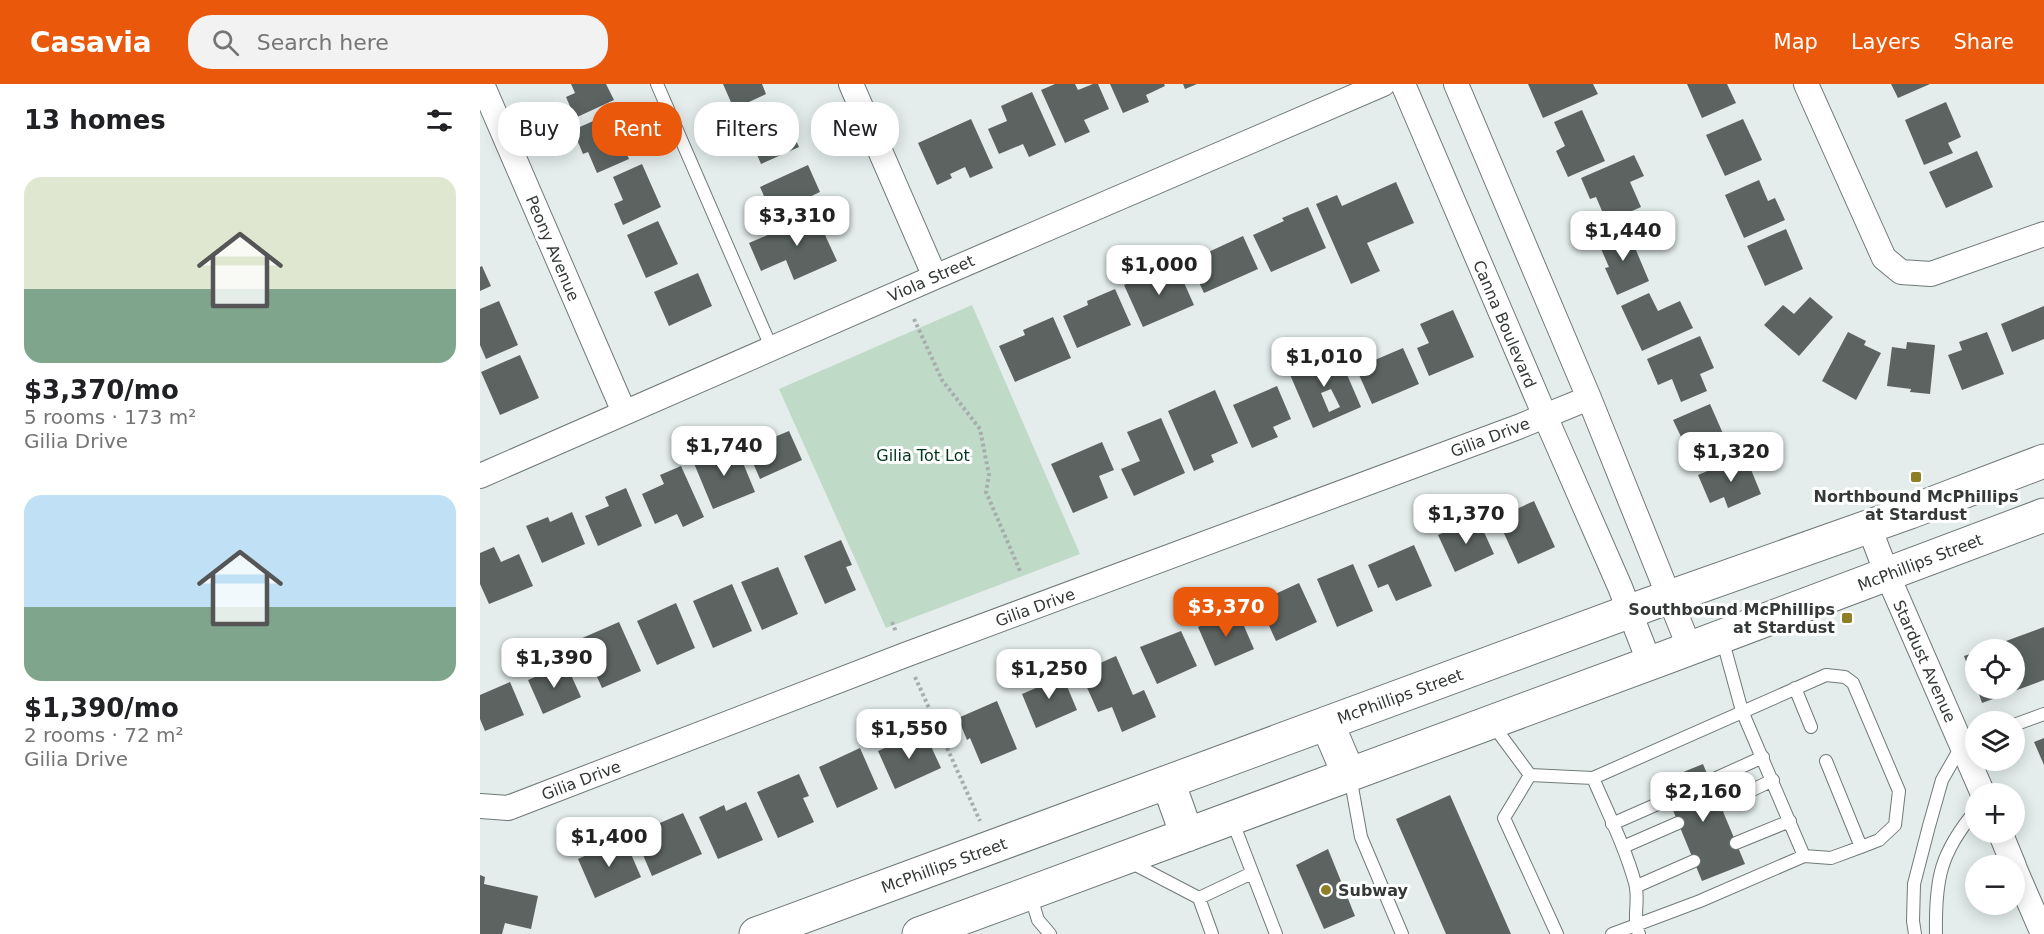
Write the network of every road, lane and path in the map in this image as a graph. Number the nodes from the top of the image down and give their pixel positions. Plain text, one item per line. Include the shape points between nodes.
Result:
1 (482, 84) edge
2 (657, 84) edge
3 (851, 84) edge
4 (1383, 84) edge
5 (1403, 84) edge
6 (1456, 84) edge
7 (1806, 84) edge
8 (2044, 234) edge
9 (935, 277) junction
10 (914, 319) dead end
11 (772, 349) junction
12 (1589, 398) junction
13 (624, 412) junction
14 (1545, 416) junction
15 (2044, 461) edge
16 (480, 476) edge
17 (2044, 515) edge
18 (1869, 527) junction
19 (1022, 573) dead end
20 (1887, 574) junction
21 (1669, 597) junction
22 (1629, 612) junction
23 (891, 622) dead end
24 (1722, 637) junction
25 (1690, 649) junction
26 (906, 655) junction
27 (1650, 664) junction
28 (1795, 688) junction
29 (1742, 711) junction
30 (2044, 714) edge
31 (2025, 721) edge
32 (1327, 723) junction
33 (1491, 723) junction
34 (1811, 727) dead end
35 (1965, 735) edge
36 (1965, 748) edge
37 (1763, 757) junction
38 (1826, 761) dead end
39 (1349, 775) junction
40 (1530, 775) junction
41 (1593, 778) junction
42 (1712, 780) dead end
43 (1773, 780) junction
44 (1168, 782) junction
45 (1669, 799) dead end
46 (1721, 804) dead end
47 (480, 806) edge
48 (1231, 819) junction
49 (1790, 821) junction
50 (1678, 823) dead end
51 (1965, 823) edge
52 (1612, 824) junction
53 (1187, 835) junction
54 (1736, 843) dead end
55 (991, 847) junction
56 (1623, 847) junction
57 (1862, 847) junction
58 (1804, 856) junction
59 (1123, 858) junction
60 (1694, 861) dead end
61 (1252, 873) junction
62 (1637, 886) junction
63 (2025, 892) edge
64 (1030, 893) junction
65 (1198, 898) junction
66 (964, 925) edge
67 (1637, 929) edge
68 (1211, 931) edge
69 (756, 934) edge
70 (919, 934) edge
71 (1050, 934) edge
72 (1197, 934) edge
73 (1276, 934) edge
74 (1402, 934) edge
75 (1557, 934) edge
76 (1612, 934) edge
77 (1915, 934) edge
78 (1936, 934) edge
79 (2043, 934) edge

1 - 13 street, Peony Avenue
2 - 11 lane
3 - 9 street
4 - 9 street, Viola Street
5 - 14 street, Canna Boulevard
6 - 12 street
7 - 8 street via 1884,258 1901,272 1931,274
9 - 11 street, Viola Street
10 - 19 path via 942,380 980,429 989,475 986,492
11 - 13 street, Viola Street
12 - 14 street, Gilia Drive
12 - 21 street
13 - 16 street, Viola Street
14 - 22 street, Canna Boulevard
14 - 26 street, Gilia Drive
15 - 18 main road, McPhillips Street
17 - 20 main road, McPhillips Street
18 - 20 street, Stardust Avenue
18 - 21 main road, McPhillips Street
20 - 24 main road, McPhillips Street
20 - 35 street, Stardust Avenue
21 - 22 main road, McPhillips Street
21 - 25 street
22 - 27 street, Canna Boulevard
22 - 32 main road, McPhillips Street
23 - 26 path
24 - 25 main road, McPhillips Street
24 - 29 lane
25 - 27 main road, McPhillips Street
26 - 47 street, Gilia Drive via 508,808
26 - 55 path
27 - 33 main road, McPhillips Street
28 - 29 lane
28 - 34 lane
28 - 57 lane via 1826,675 1845,677 1853,683 1867,715 1899,791 1895,825 1879,840
29 - 37 lane
29 - 41 lane
30 - 31 lane
32 - 39 main road
32 - 44 main road, McPhillips Street
33 - 39 main road, McPhillips Street
33 - 40 lane
36 - 77 lane via 1942,780 1929,826 1914,884
37 - 42 lane
37 - 43 lane
38 - 57 lane
39 - 48 main road, McPhillips Street
39 - 74 lane via 1361,837
40 - 41 lane
40 - 75 lane via 1504,818
41 - 52 lane
43 - 46 lane
43 - 49 lane
44 - 53 main road
44 - 55 main road, McPhillips Street
45 - 52 lane
48 - 53 main road, McPhillips Street
48 - 61 lane
49 - 54 lane
49 - 58 lane
50 - 56 lane
51 - 78 lane via 1946,854 1937,882
52 - 56 lane
53 - 59 main road, McPhillips Street
55 - 69 main road, McPhillips Street
56 - 62 lane
57 - 58 lane via 1831,858
58 - 67 lane
59 - 64 main road, McPhillips Street
59 - 65 lane
60 - 62 lane
61 - 65 lane
61 - 73 lane
62 - 67 lane
63 - 79 street
64 - 66 main road, McPhillips Street
64 - 71 lane via 1038,920
65 - 68 lane
66 - 70 main road, McPhillips Street
67 - 76 lane
68 - 72 lane

